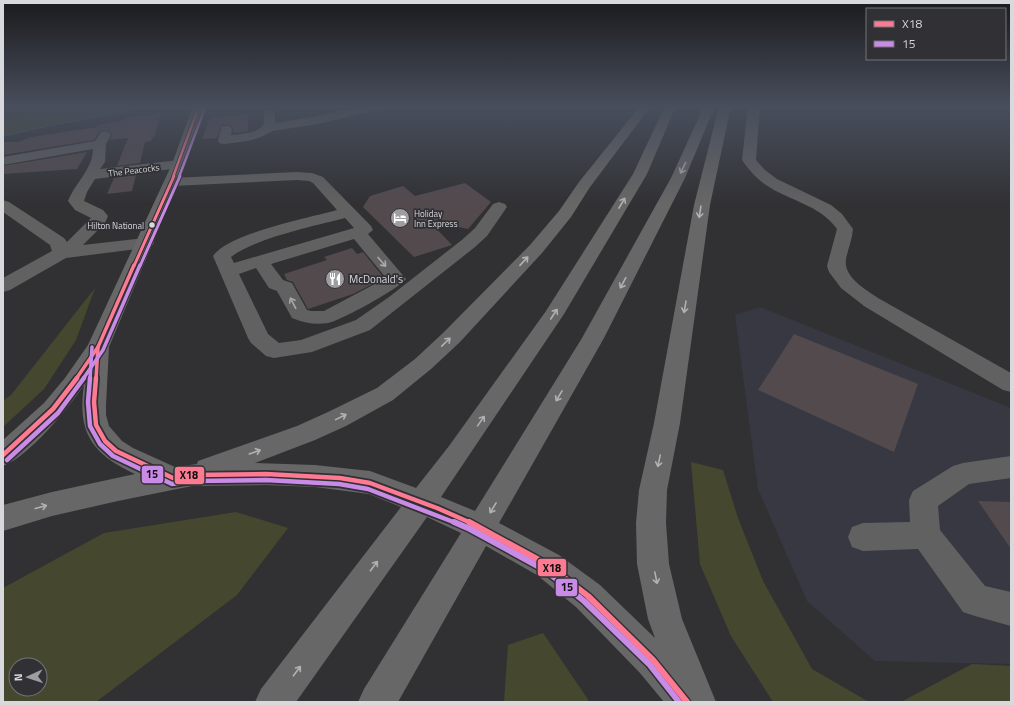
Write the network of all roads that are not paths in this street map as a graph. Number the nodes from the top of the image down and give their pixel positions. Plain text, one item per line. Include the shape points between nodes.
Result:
1 (188, 139) edge
2 (622, 139) edge
3 (656, 139) edge
4 (695, 139) edge
5 (717, 139) edge
6 (751, 139) edge
7 (3, 161) edge
8 (179, 164) junction
9 (90, 175) junction
10 (172, 182) junction
11 (3, 205) edge
12 (499, 208) dead end
13 (348, 212) junction
14 (357, 232) junction
15 (145, 243) junction
16 (67, 252) junction
17 (260, 262) junction
18 (228, 271) junction
19 (23, 275) junction
20 (3, 277) edge
21 (3, 286) edge
22 (98, 347) junction
23 (1011, 384) edge
24 (3, 455) edge
25 (1011, 467) edge
26 (183, 477) junction
27 (3, 518) edge
28 (925, 535) junction
29 (863, 537) dead end
30 (1011, 609) edge
31 (274, 702) edge
32 (377, 702) edge
33 (687, 702) edge
34 (697, 702) edge

1 - 8 highway
26 -> 2 highway via 306,433 385,394 423,364 536,249
31 -> 3 highway via 458,453 554,314 640,174
4 -> 32 highway via 678,178 593,338
5 -> 34 highway via 702,205 667,423 653,490 651,539 665,619
6 - 23 street via 749,160 758,174 823,206 838,217 845,229 836,267 845,280 871,302
7 - 9 street, The Peacocks via 34,152 102,139 98,162
8 - 9 street, The Peacocks
8 - 10 highway
9 - 16 street, The Peacocks via 76,201 81,207 97,213 100,216 99,220
10 - 13 street via 312,177 318,180
10 - 15 highway
11 - 16 street via 58,242
12 - 18 street via 469,243 363,325 304,347 274,351 259,338
13 - 14 street via 365,230
13 - 18 street via 275,232 233,247 222,256
14 - 17 street
14 -> 17 street via 397,279 328,317 309,318 299,314 285,287 276,284
15 - 16 street
15 - 22 highway
16 - 19 street
17 - 18 street
19 - 20 street
19 - 21 street
22 - 24 highway via 53,409
22 - 26 highway via 94,402 96,426 105,441 116,451
25 - 28 street via 963,474 923,500
27 -> 26 highway via 52,504
26 - 33 highway via 266,474 314,476 370,483 473,524 548,565 594,602 653,660
28 - 29 street
28 - 30 street via 975,600

